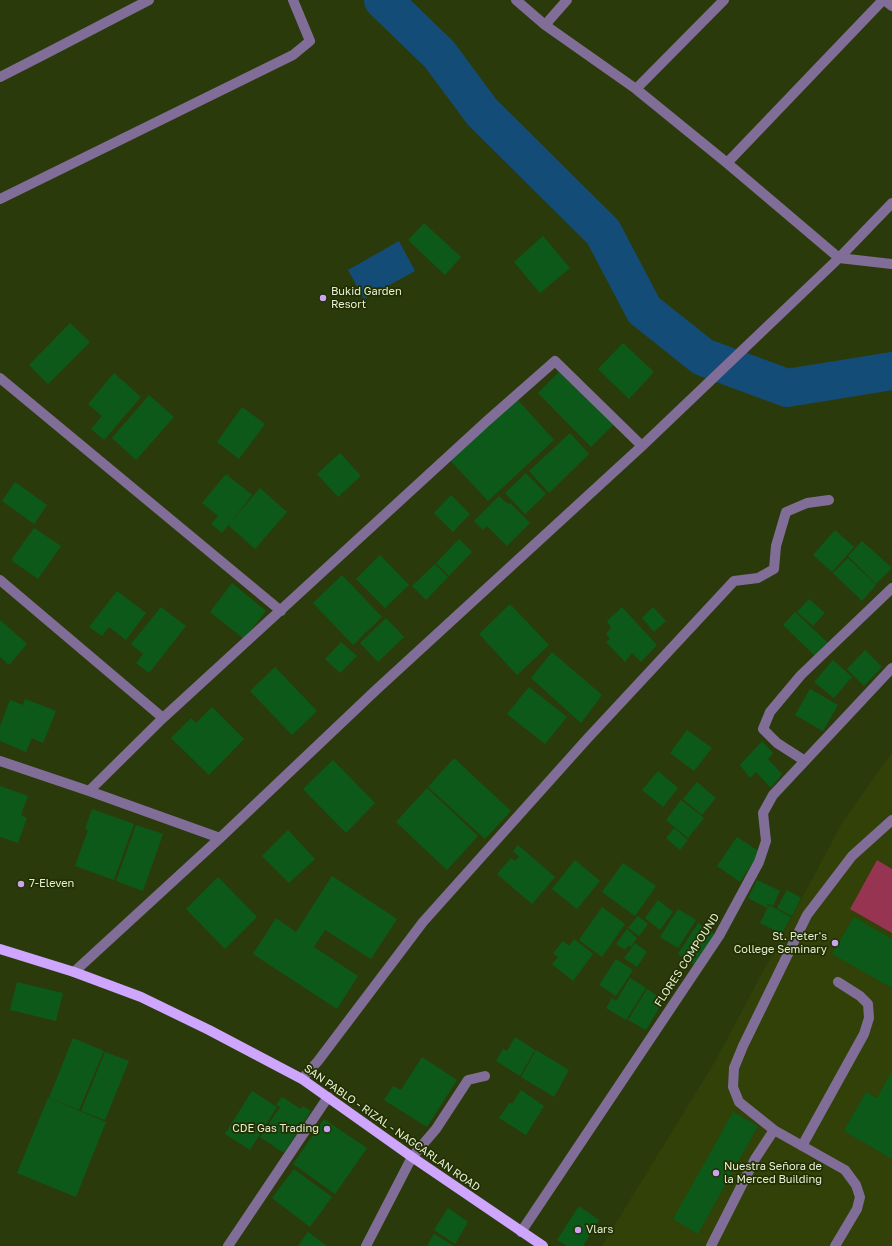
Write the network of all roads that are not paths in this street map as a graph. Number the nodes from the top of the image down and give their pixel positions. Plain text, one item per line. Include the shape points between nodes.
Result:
1 (149, 0) edge
2 (292, 0) edge
3 (516, 0) edge
4 (567, 0) edge
5 (724, 0) edge
6 (884, 0) edge
7 (892, 6) edge
8 (545, 25) junction
9 (0, 77) edge
10 (636, 89) junction
11 (727, 163) junction
12 (0, 199) edge
13 (892, 203) edge
14 (839, 258) junction
15 (892, 264) edge
16 (0, 378) edge
17 (642, 446) junction
18 (829, 500) dead end
19 (0, 580) edge
20 (892, 588) edge
21 (280, 611) junction
22 (892, 668) edge
23 (163, 718) junction
24 (0, 761) edge
25 (805, 761) junction
26 (89, 791) junction
27 (892, 820) edge
28 (220, 838) junction
29 (0, 949) edge
30 (74, 972) junction
31 (838, 982) dead end
32 (485, 1076) dead end
33 (302, 1079) junction
34 (328, 1097) junction
35 (774, 1130) junction
36 (802, 1146) junction
37 (412, 1157) junction
38 (521, 1232) junction
39 (228, 1246) edge
40 (366, 1246) edge
41 (542, 1246) edge
42 (711, 1246) edge
43 (835, 1246) edge

1 - 9 street
2 - 12 street via 310,41 293,55
3 - 8 street
4 - 8 street
5 - 10 street
6 - 7 street
6 - 11 street
8 - 10 street
10 - 11 street
11 - 14 street
13 - 14 street
14 - 15 street
14 - 17 street
16 - 21 street
17 - 21 street via 555,361
17 - 28 street via 376,690
18 - 33 street via 807,503 786,512 776,546 774,570 758,578 734,581 587,739 423,922
19 - 23 street
20 - 25 street via 801,675 770,712 763,729 777,743
21 - 23 street
22 - 25 street, FLORES COMPOUND
23 - 26 street
24 - 26 street
25 - 38 street, FLORES COMPOUND via 773,795 764,813 766,841 759,862 719,936
26 - 28 street
27 - 35 street via 852,856 807,915 734,1068 733,1087 739,1102
28 - 30 street
29 - 30 main road, SAN PABLO - RIZAL - NAGCARLAN ROAD
30 - 33 main road, SAN PABLO - RIZAL - NAGCARLAN ROAD via 141,997
31 - 36 street via 868,1004 869,1018 864,1034
32 - 37 street via 468,1080 436,1129
33 - 34 main road, SAN PABLO - RIZAL - NAGCARLAN ROAD
34 - 37 main road, SAN PABLO - RIZAL - NAGCARLAN ROAD
34 - 39 street
35 - 36 street
35 - 42 street via 755,1160
36 - 43 street via 845,1170 856,1184 860,1196 857,1209
37 - 38 main road, SAN PABLO - RIZAL - NAGCARLAN ROAD
37 - 40 street
38 - 41 main road, SAN PABLO - RIZAL - NAGCARLAN ROAD

